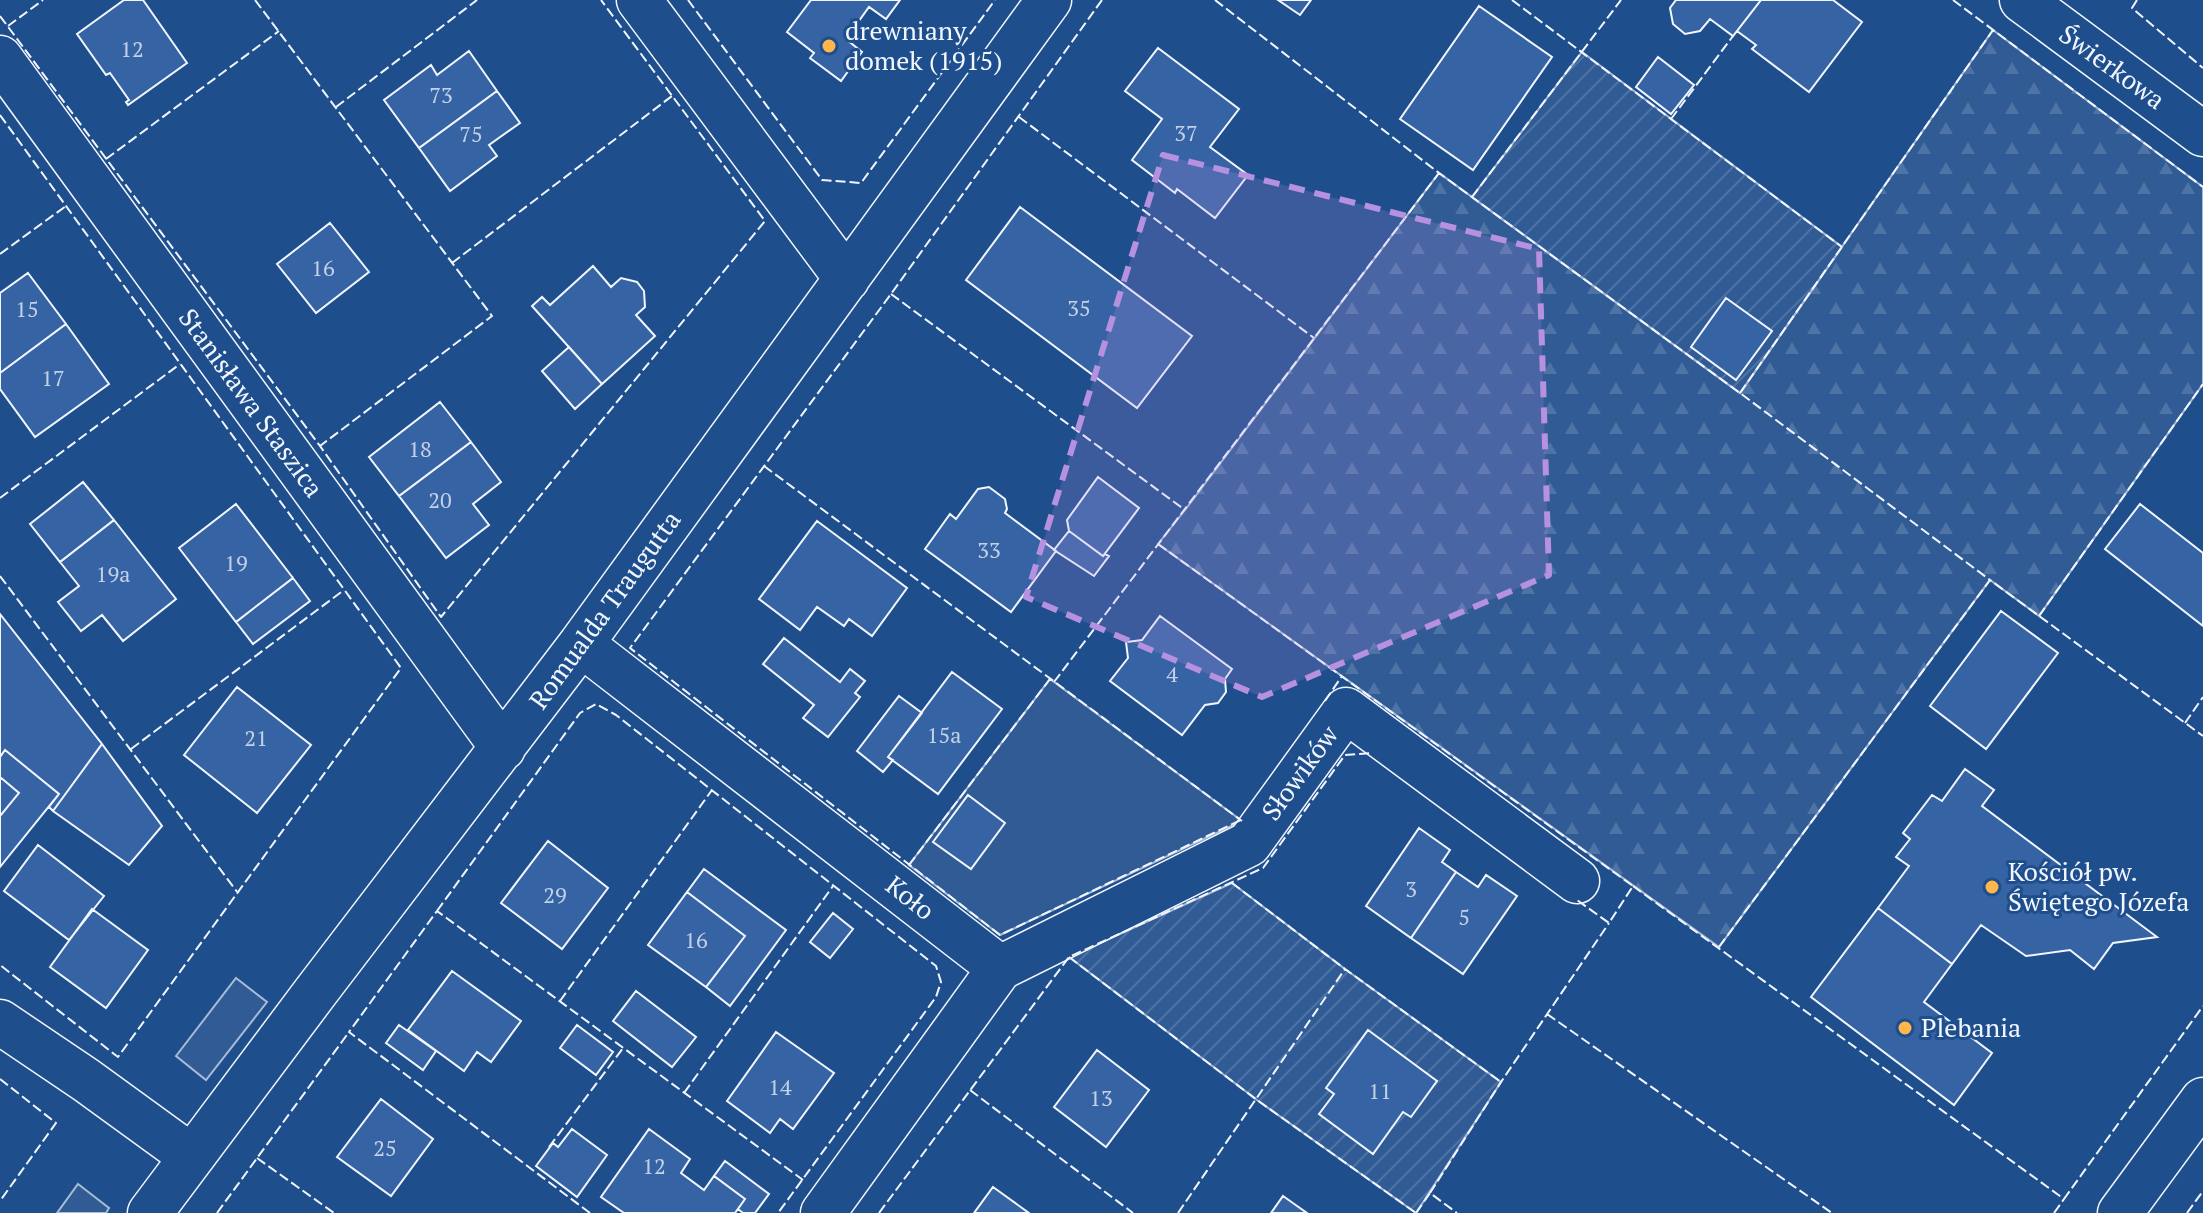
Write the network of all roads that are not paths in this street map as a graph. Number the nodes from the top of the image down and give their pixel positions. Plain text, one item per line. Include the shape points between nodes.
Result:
1 (639, 0) edge
2 (1049, 0) edge
3 (2047, 7) edge
4 (0, 58) edge
5 (2203, 134) edge
6 (847, 279) junction
7 (581, 644) junction
8 (503, 748) junction
9 (1577, 881) dead end
10 (1000, 968) junction
11 (0, 1022) edge
12 (2203, 1100) edge
13 (192, 1157) junction
14 (150, 1213) edge
15 (823, 1213) edge
16 (2120, 1213) edge

1 - 6 street
2 - 6 street, Romualda Traugutta
3 - 5 street, Świerkowa
4 - 8 street, Stanisława Staszica
6 - 7 street, Romualda Traugutta
7 - 8 street, Romualda Traugutta
7 - 10 street, Koło
8 - 13 street, Romualda Traugutta
9 - 10 street, Słowików via 1346,710 1249,844
10 - 15 street
11 - 13 street
12 - 16 street
13 - 14 street, Romualda Traugutta

